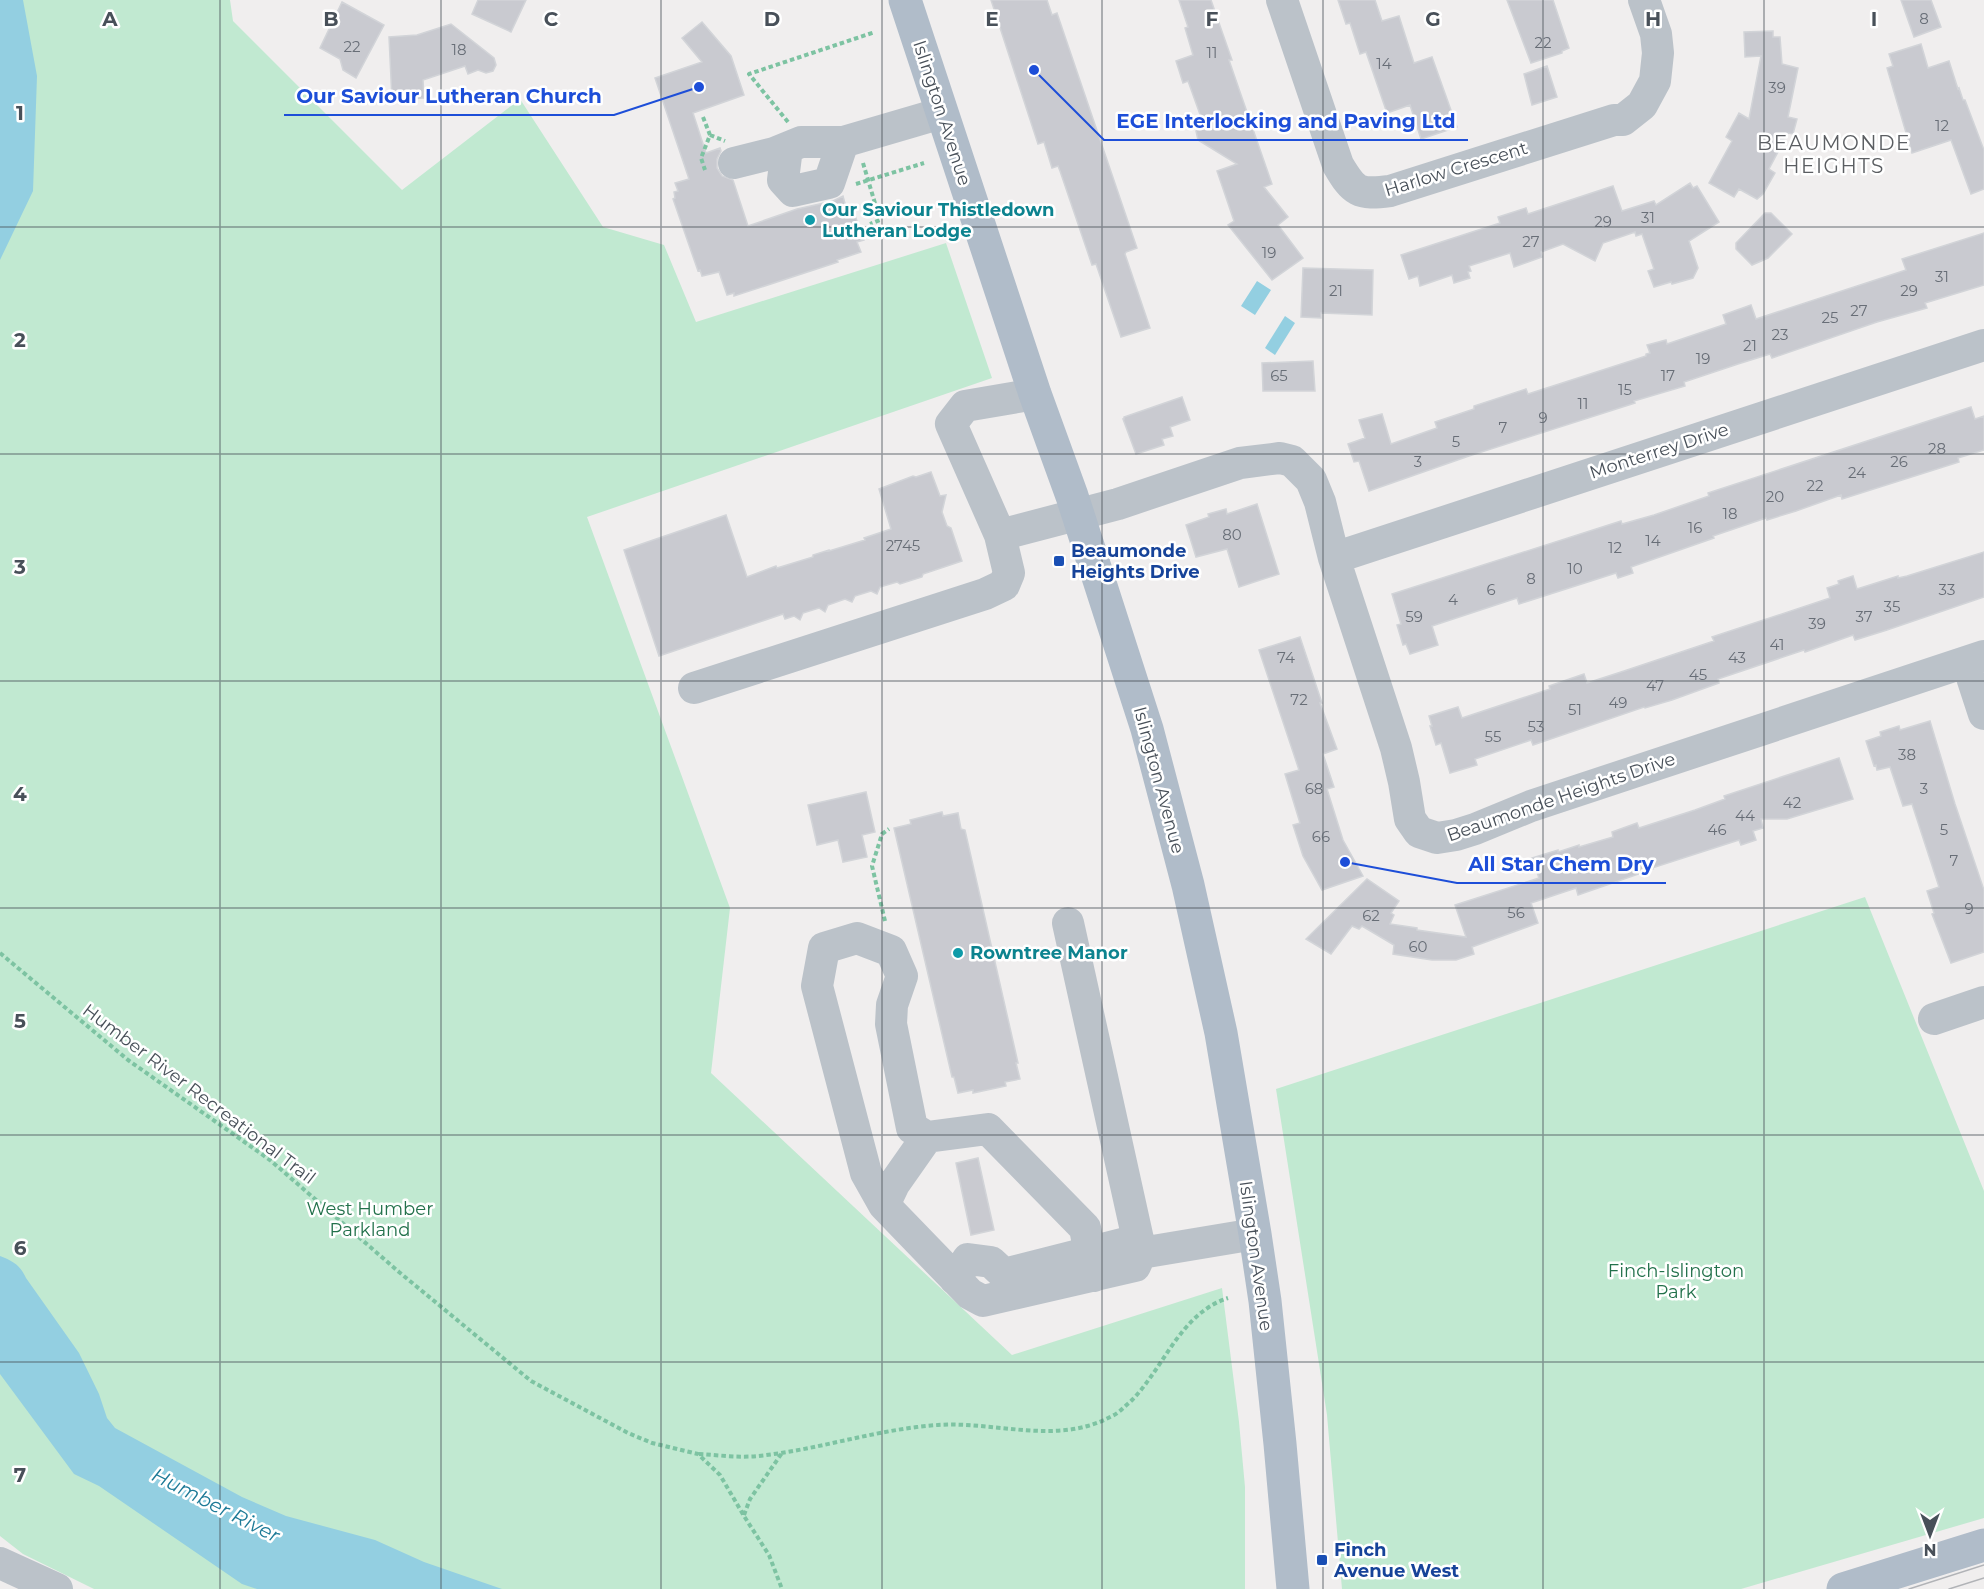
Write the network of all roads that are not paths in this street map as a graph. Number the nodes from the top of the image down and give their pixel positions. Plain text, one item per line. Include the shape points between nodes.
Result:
1 (905, 0) edge
2 (1282, 0) edge
3 (1644, 0) edge
4 (942, 113) junction
5 (790, 138) junction
6 (849, 141) junction
7 (723, 159) road end
8 (1984, 345) edge
9 (1035, 394) junction
10 (1078, 515) junction
11 (1000, 535) junction
12 (1334, 558) junction
13 (1975, 659) edge
14 (694, 688) dead end
15 (1984, 714) edge
16 (1068, 923) dead end
17 (1984, 1002) edge
18 (1934, 1019) dead end
19 (927, 1137) junction
20 (884, 1205) junction
21 (1255, 1234) junction
22 (1141, 1253) junction
23 (1092, 1265) junction
24 (1984, 1545) edge
25 (0, 1563) edge
26 (57, 1589) edge
27 (1293, 1589) edge
28 (1843, 1589) edge

1 - 4 main road, Islington Avenue
2 - 3 street, Harlow Crescent via 1338,165 1356,190 1371,193 1390,191 1623,120 1642,105 1655,81 1656,34
4 - 6 street
4 - 9 main road, Islington Avenue
5 - 6 street via 801,142
5 - 6 street via 783,180 793,191 829,183
5 - 7 street
8 - 12 street, Monterrey Drive
9 - 10 main road, Islington Avenue
9 - 11 street via 965,406 951,424
10 - 11 street, Beaumonde Heights Drive
10 - 12 street, Beaumonde Heights Drive via 1240,464 1280,458 1292,461 1311,480
10 - 21 main road, Islington Avenue via 1147,729 1188,885 1221,1033
11 - 14 street via 1009,573 1004,585
12 - 13 street, Beaumonde Heights Drive via 1396,748 1410,819 1419,831 1437,838 1475,830 1531,806
13 - 15 street
16 - 22 street
17 - 18 street
19 - 20 street
19 - 20 street via 912,1128 891,1024 892,1005 902,975 891,951 857,938 824,948 817,986 866,1173
19 - 23 street via 988,1129 1085,1228
20 - 23 street via 969,1294 983,1301
21 - 22 street
21 - 27 main road, Islington Avenue
22 - 23 street via 1136,1266
24 - 28 main road
25 - 26 street

